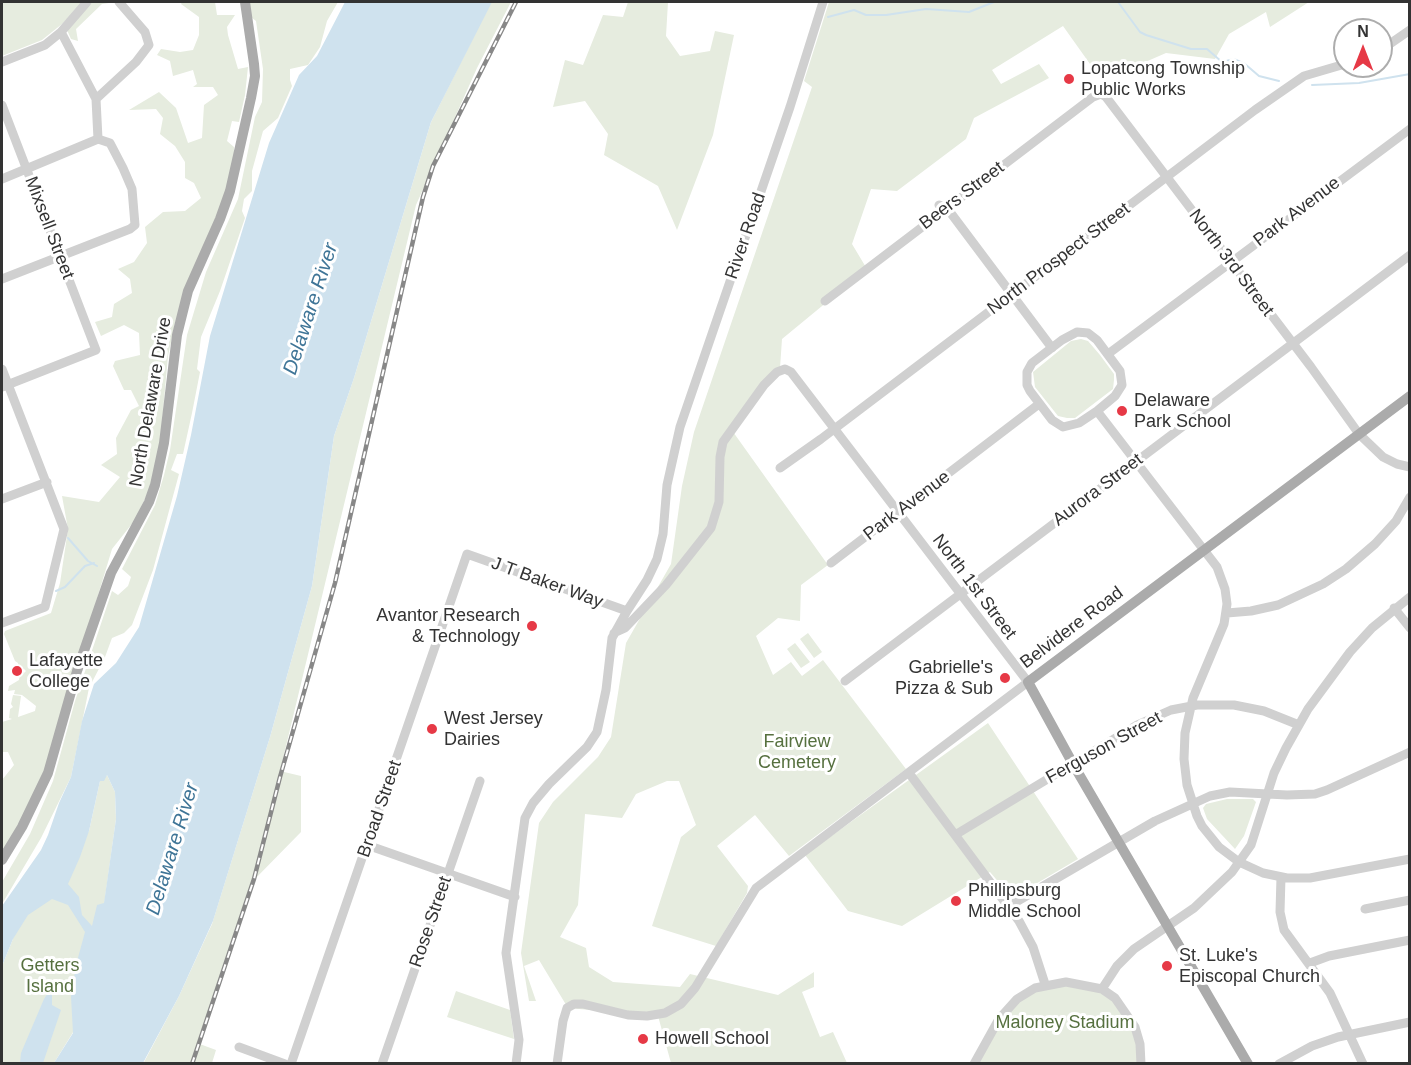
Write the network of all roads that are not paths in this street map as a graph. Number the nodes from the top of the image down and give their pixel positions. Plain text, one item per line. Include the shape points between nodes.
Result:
1 (87, 2) edge
2 (120, 2) edge
3 (245, 2) edge
4 (823, 2) edge
5 (1410, 30) edge
6 (61, 32) junction
7 (1393, 42) edge
8 (2, 62) edge
9 (1333, 68) edge
10 (1101, 94) joint
11 (96, 99) junction
12 (2, 105) edge
13 (1410, 129) edge
14 (98, 139) junction
15 (26, 169) junction
16 (1167, 178) junction
17 (2, 179) edge
18 (943, 206) junction
19 (1410, 255) edge
20 (60, 256) junction
21 (1231, 262) junction
22 (2, 279) edge
23 (1012, 295) junction
24 (825, 302) dead end
25 (1293, 343) junction
26 (1052, 348) junction
27 (1108, 354) junction
28 (2, 369) edge
29 (4, 386) edge
30 (1410, 396) edge
31 (1039, 404) junction
32 (1097, 411) junction
33 (834, 429) junction
34 (1359, 434) junction
35 (1136, 461) junction
36 (1410, 467) edge
37 (780, 468) dead end
38 (47, 482) junction
39 (1410, 496) edge
40 (2, 500) edge
41 (897, 513) junction
42 (1203, 550) junction
43 (467, 554) joint
44 (831, 563) dead end
45 (959, 594) junction
46 (1410, 597) edge
47 (1394, 608) junction
48 (627, 611) junction
49 (1227, 613) junction
50 (2, 623) edge
51 (1410, 628) edge
52 (614, 633) junction
53 (845, 681) dead end
54 (1028, 682) junction
55 (1190, 706) junction
56 (1299, 725) junction
57 (1410, 752) edge
58 (1073, 764) junction
59 (909, 773) junction
60 (480, 781) dead end
61 (1267, 794) junction
62 (1192, 803) junction
63 (955, 835) junction
64 (1118, 842) junction
65 (367, 845) junction
66 (1410, 859) edge
67 (2, 860) edge
68 (1239, 862) junction
69 (448, 874) junction
70 (1281, 877) junction
71 (515, 897) junction
72 (1410, 900) edge
73 (1009, 906) junction
74 (1365, 909) dead end
75 (1168, 926) junction
76 (1410, 940) edge
77 (1310, 963) junction
78 (1045, 984) junction
79 (1102, 989) junction
80 (1410, 1022) edge
81 (1350, 1034) junction
82 (239, 1047) dead end
83 (514, 1061) edge
84 (285, 1064) edge
85 (291, 1064) edge
86 (382, 1064) edge
87 (557, 1064) edge
88 (974, 1064) edge
89 (1141, 1064) edge
90 (1248, 1064) edge
91 (1280, 1064) edge
92 (1364, 1064) edge

1 - 6 street
2 - 11 street via 145,32 149,45
3 - 67 main road, North Delaware Drive via 255,76 251,98 230,191 188,291 177,335 155,485 111,573 48,773
4 - 48 street, River Road via 680,427 657,559
5 - 7 street
6 - 8 street via 39,47
6 - 11 street
9 - 16 street, North Prospect Street via 1304,76
10 - 16 street, North 3rd Street
10 - 18 street, Beers Street
11 - 14 street
12 - 15 street, Mixsell Street
13 - 21 street, Park Avenue
14 - 15 street
14 - 20 street via 110,143 132,189 135,225
15 - 17 street
15 - 20 street, Mixsell Street
16 - 21 street, North 3rd Street
16 - 23 street, North Prospect Street
18 - 23 street
18 - 24 street, Beers Street
19 - 25 street, Aurora Street
20 - 22 street
20 - 29 street, Mixsell Street via 96,350
21 - 25 street, North 3rd Street
21 - 27 street, Park Avenue
23 - 26 street
23 - 33 street, North Prospect Street
25 - 34 street, North 3rd Street
25 - 35 street, Aurora Street
26 - 27 street via 1083,332
26 - 31 street via 1032,363 1027,372 1027,385
27 - 32 street via 1120,371 1122,385
28 - 29 street
29 - 38 street
30 - 34 main road, Belvidere Road
31 - 32 street via 1063,427 1079,423
31 - 41 street, Park Avenue
32 - 35 street
33 - 37 street, North Prospect Street
33 - 41 street, North 1st Street
33 - 52 street, North 1st Street via 791,372 782,370 764,385 723,442 719,502 711,528 672,579 625,627
34 - 36 street, North 3rd Street via 1383,457
34 - 42 main road, Belvidere Road
35 - 42 street
35 - 45 street, Aurora Street
38 - 40 street
38 - 50 street via 64,529 45,607
39 - 49 street via 1375,544 1323,584 1278,605
41 - 44 street, Park Avenue
41 - 45 street, North 1st Street
42 - 49 street via 1223,582
42 - 54 main road, Belvidere Road
43 - 48 street, J T Baker Way
43 - 65 street, Broad Street
45 - 53 street, Aurora Street
45 - 54 street, North 1st Street
46 - 47 street
47 - 51 street
47 - 56 street via 1340,664
48 - 52 street, River Road
49 - 55 street
52 - 71 street via 597,732 529,810 521,836
54 - 58 main road, North 1st Street
54 - 59 street, Belvidere Road
55 - 56 street, Ferguson Street via 1243,706
55 - 58 street, Ferguson Street via 1137,725
55 - 62 street via 1184,744
56 - 61 street
57 - 61 street via 1320,793
58 - 63 street, Ferguson Street
58 - 64 main road, North 1st Street
59 - 63 street
59 - 87 street, Belvidere Road via 756,889 681,1004 665,1013 638,1016 571,1005 564,1012
60 - 69 street, Rose Street
61 - 62 street via 1230,792
61 - 68 street via 1251,845
62 - 64 street
62 - 68 street via 1211,838
63 - 73 street
64 - 73 street
64 - 75 main road, North 1st Street
65 - 69 street
65 - 85 street, Broad Street
66 - 70 street via 1310,878
68 - 70 street
68 - 75 street via 1208,897
69 - 71 street
69 - 86 street, Rose Street
70 - 77 street via 1282,924
71 - 83 street via 506,953 519,1034
72 - 74 street
73 - 78 street via 1033,947
75 - 79 street via 1134,949
75 - 90 main road, North 1st Street
76 - 77 street
77 - 81 street
78 - 79 street via 1066,982
78 - 88 street via 1010,1005
79 - 89 street via 1115,998 1131,1020
80 - 81 street
81 - 91 street via 1312,1046
81 - 92 street
82 - 84 street

